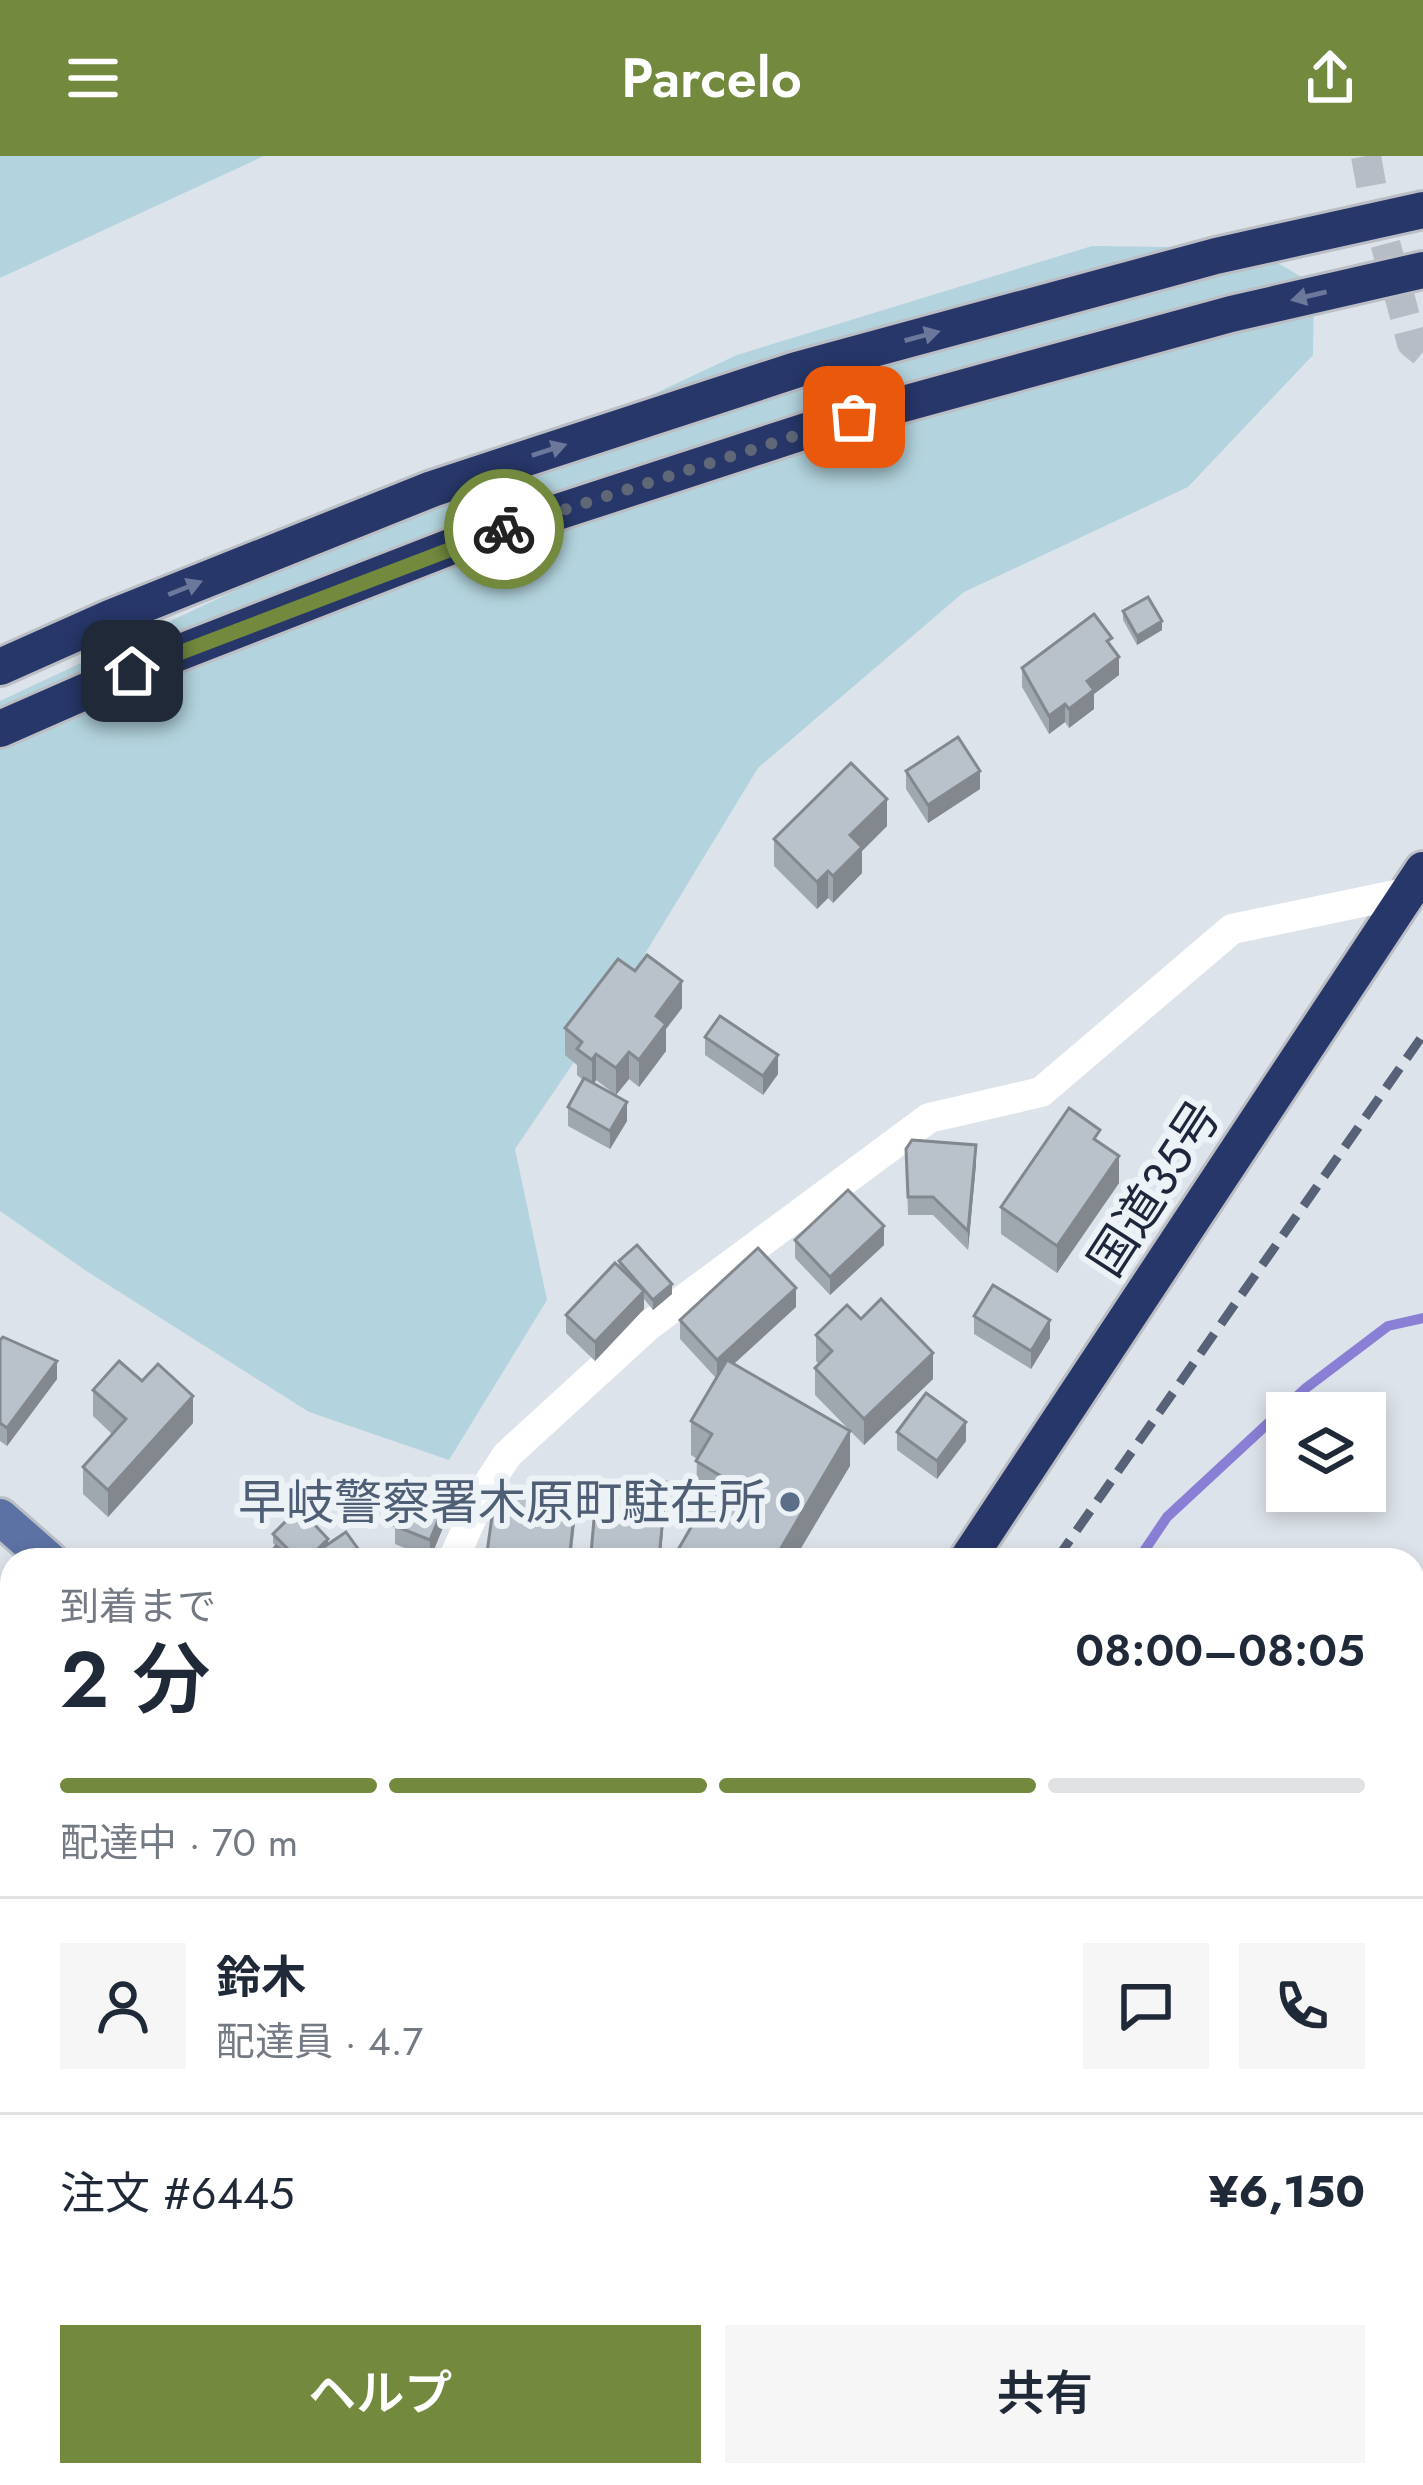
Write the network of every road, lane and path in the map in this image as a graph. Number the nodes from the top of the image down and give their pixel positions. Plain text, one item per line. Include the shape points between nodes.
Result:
1 (1423, 210) edge
2 (1423, 270) edge
3 (0, 667) edge
4 (0, 729) edge
5 (1414, 881) edge
6 (0, 1517) edge
7 (35, 1548) edge
8 (458, 1548) edge
9 (975, 1548) edge

3 -> 1 highway via 432,489 796,370 1216,256
2 -> 4 highway via 812,429 450,547
5 - 8 street via 1232,929 1041,1092 929,1118 648,1326 506,1455
5 - 9 highway, 国道35号
6 - 7 main road

